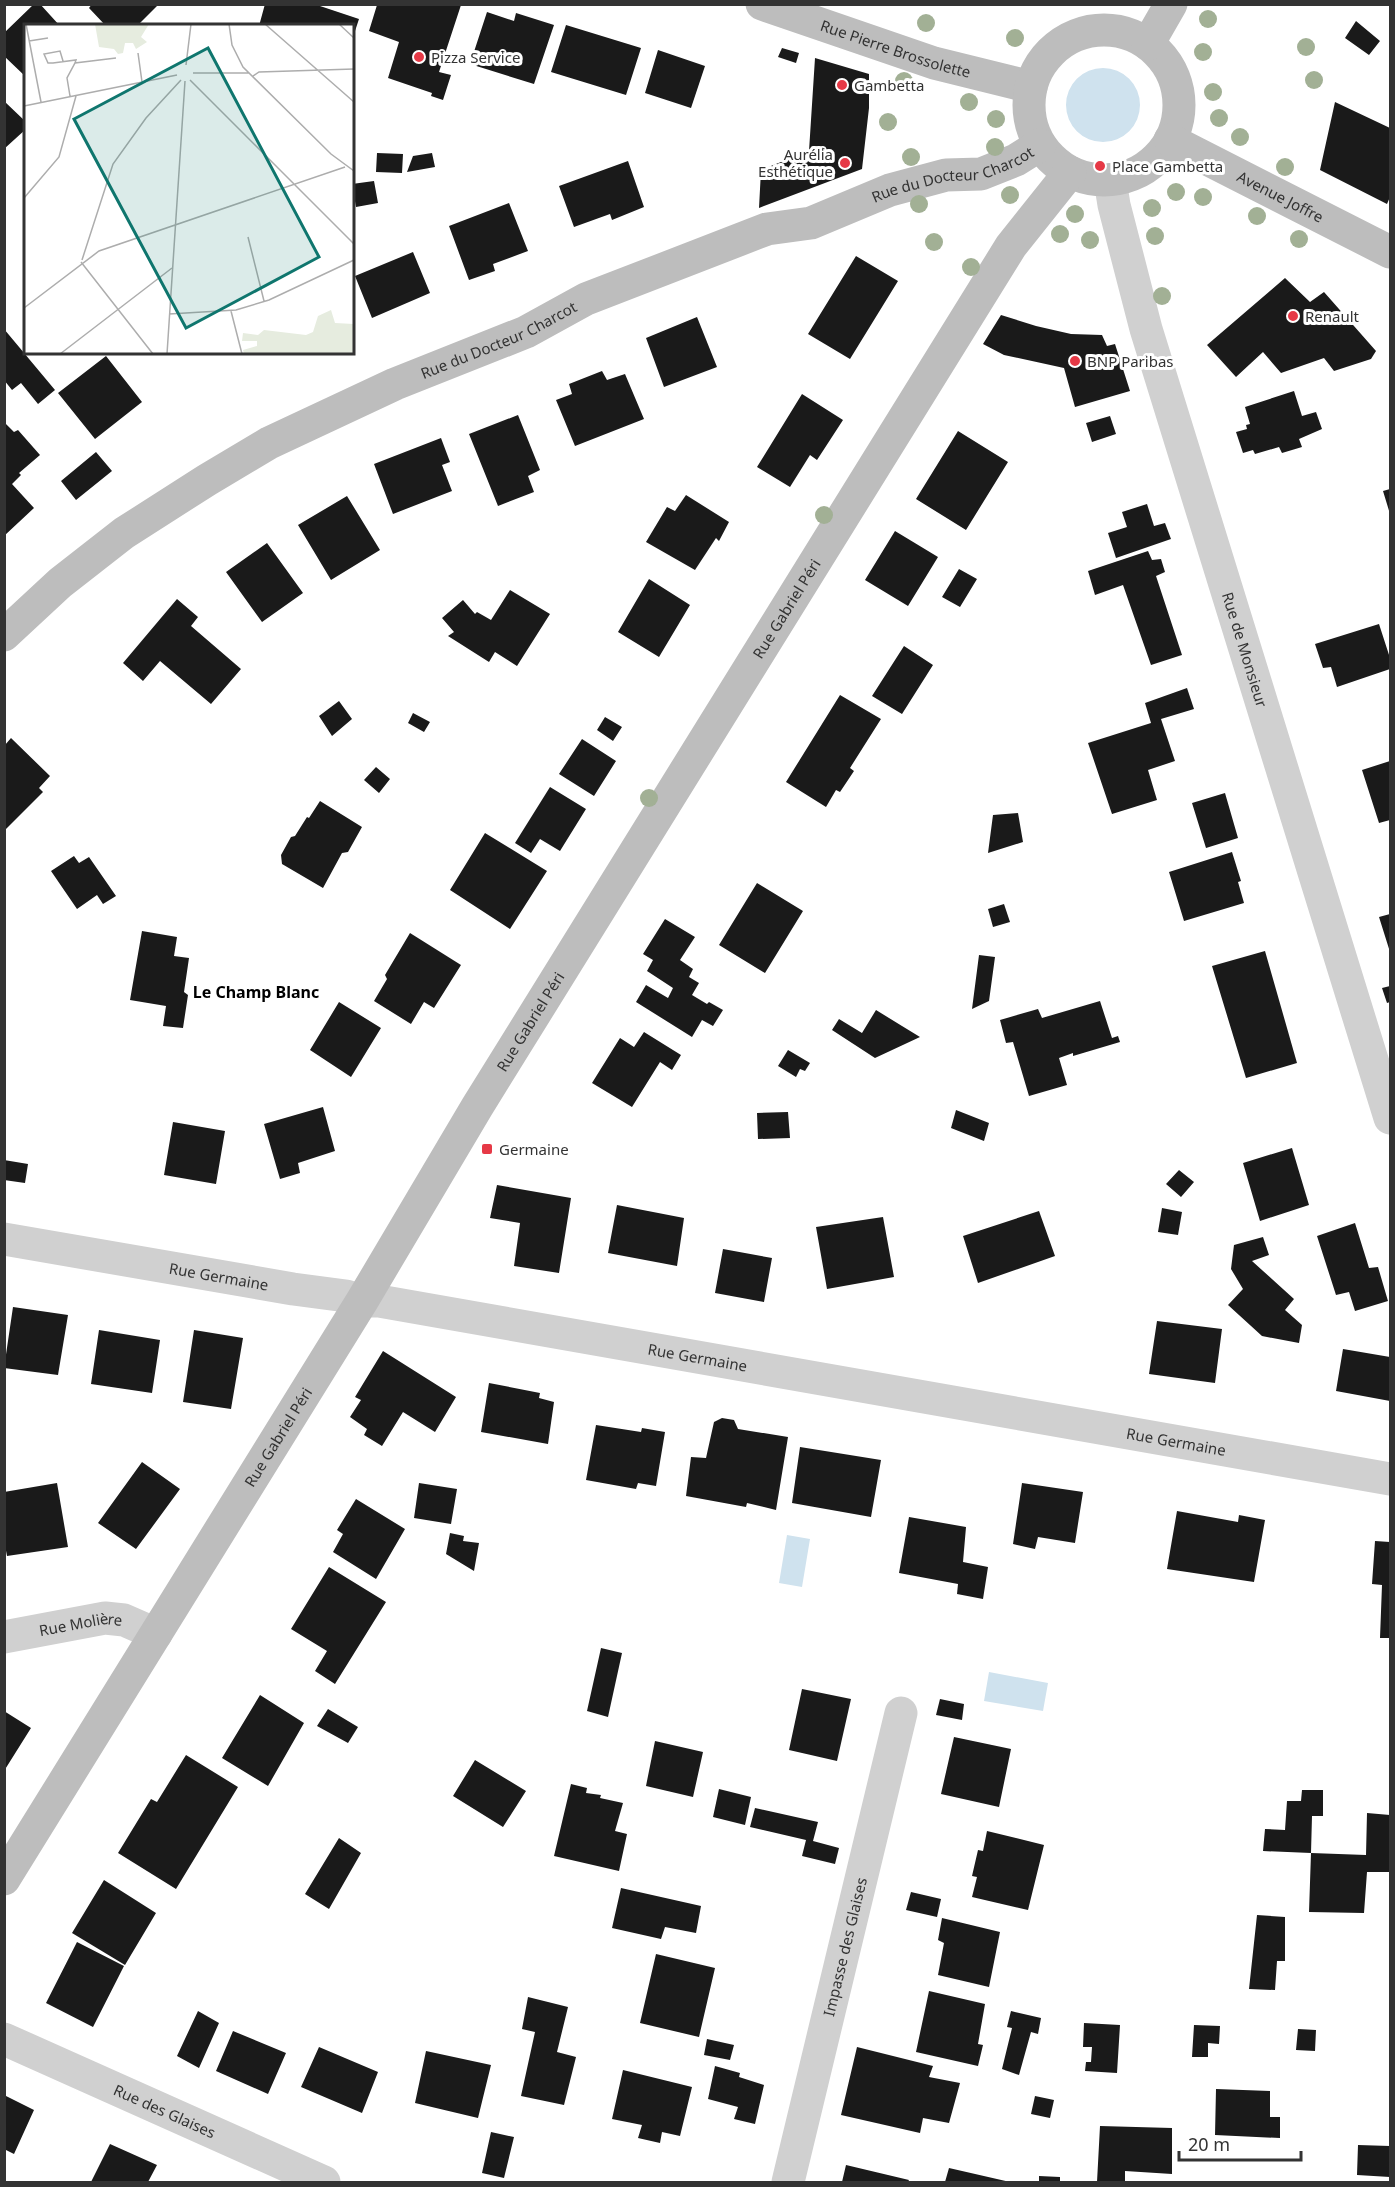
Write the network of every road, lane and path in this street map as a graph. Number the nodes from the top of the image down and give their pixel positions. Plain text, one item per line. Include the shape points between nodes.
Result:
1 (762, 4) edge
2 (1171, 4) edge
3 (1148, 44) junction
4 (1031, 87) junction
5 (1170, 140) junction
6 (1040, 144) junction
7 (1070, 172) junction
8 (1110, 180) junction
9 (1390, 252) edge
10 (4, 635) edge
11 (1390, 1118) edge
12 (4, 1239) edge
13 (362, 1301) junction
14 (1390, 1479) edge
15 (156, 1634) junction
16 (4, 1637) edge
17 (901, 1713) dead end
18 (4, 1879) edge
19 (4, 2039) edge
20 (324, 2182) edge
21 (789, 2182) edge

1 - 4 street, Rue Pierre Brossolette via 934,63
2 - 3 street
3 - 4 street via 1109,30 1068,39 1039,67
3 - 5 street via 1174,78 1179,99 1178,120
4 - 6 street via 1031,126
5 - 8 street via 1160,156 1145,168
5 - 9 street, Avenue Joffre
6 - 7 street via 1053,161
6 - 10 street, Rue du Docteur Charcot via 981,174 946,175 890,190 811,223 766,229 586,299 526,332 395,384 311,423 269,443 124,533 60,583
7 - 8 street via 1089,179
7 - 13 street, Rue Gabriel Péri via 1011,246 477,1107
8 - 11 street, Rue de Monsieur via 1146,329
12 - 13 street, Rue Germaine
13 - 14 street, Rue Germaine
13 - 15 street, Rue Gabriel Péri
15 - 16 street, Rue Molière via 124,1620 105,1618
15 - 18 street, Rue Gabriel Péri
17 - 21 street, Impasse des Glaises
19 - 20 street, Rue des Glaises

